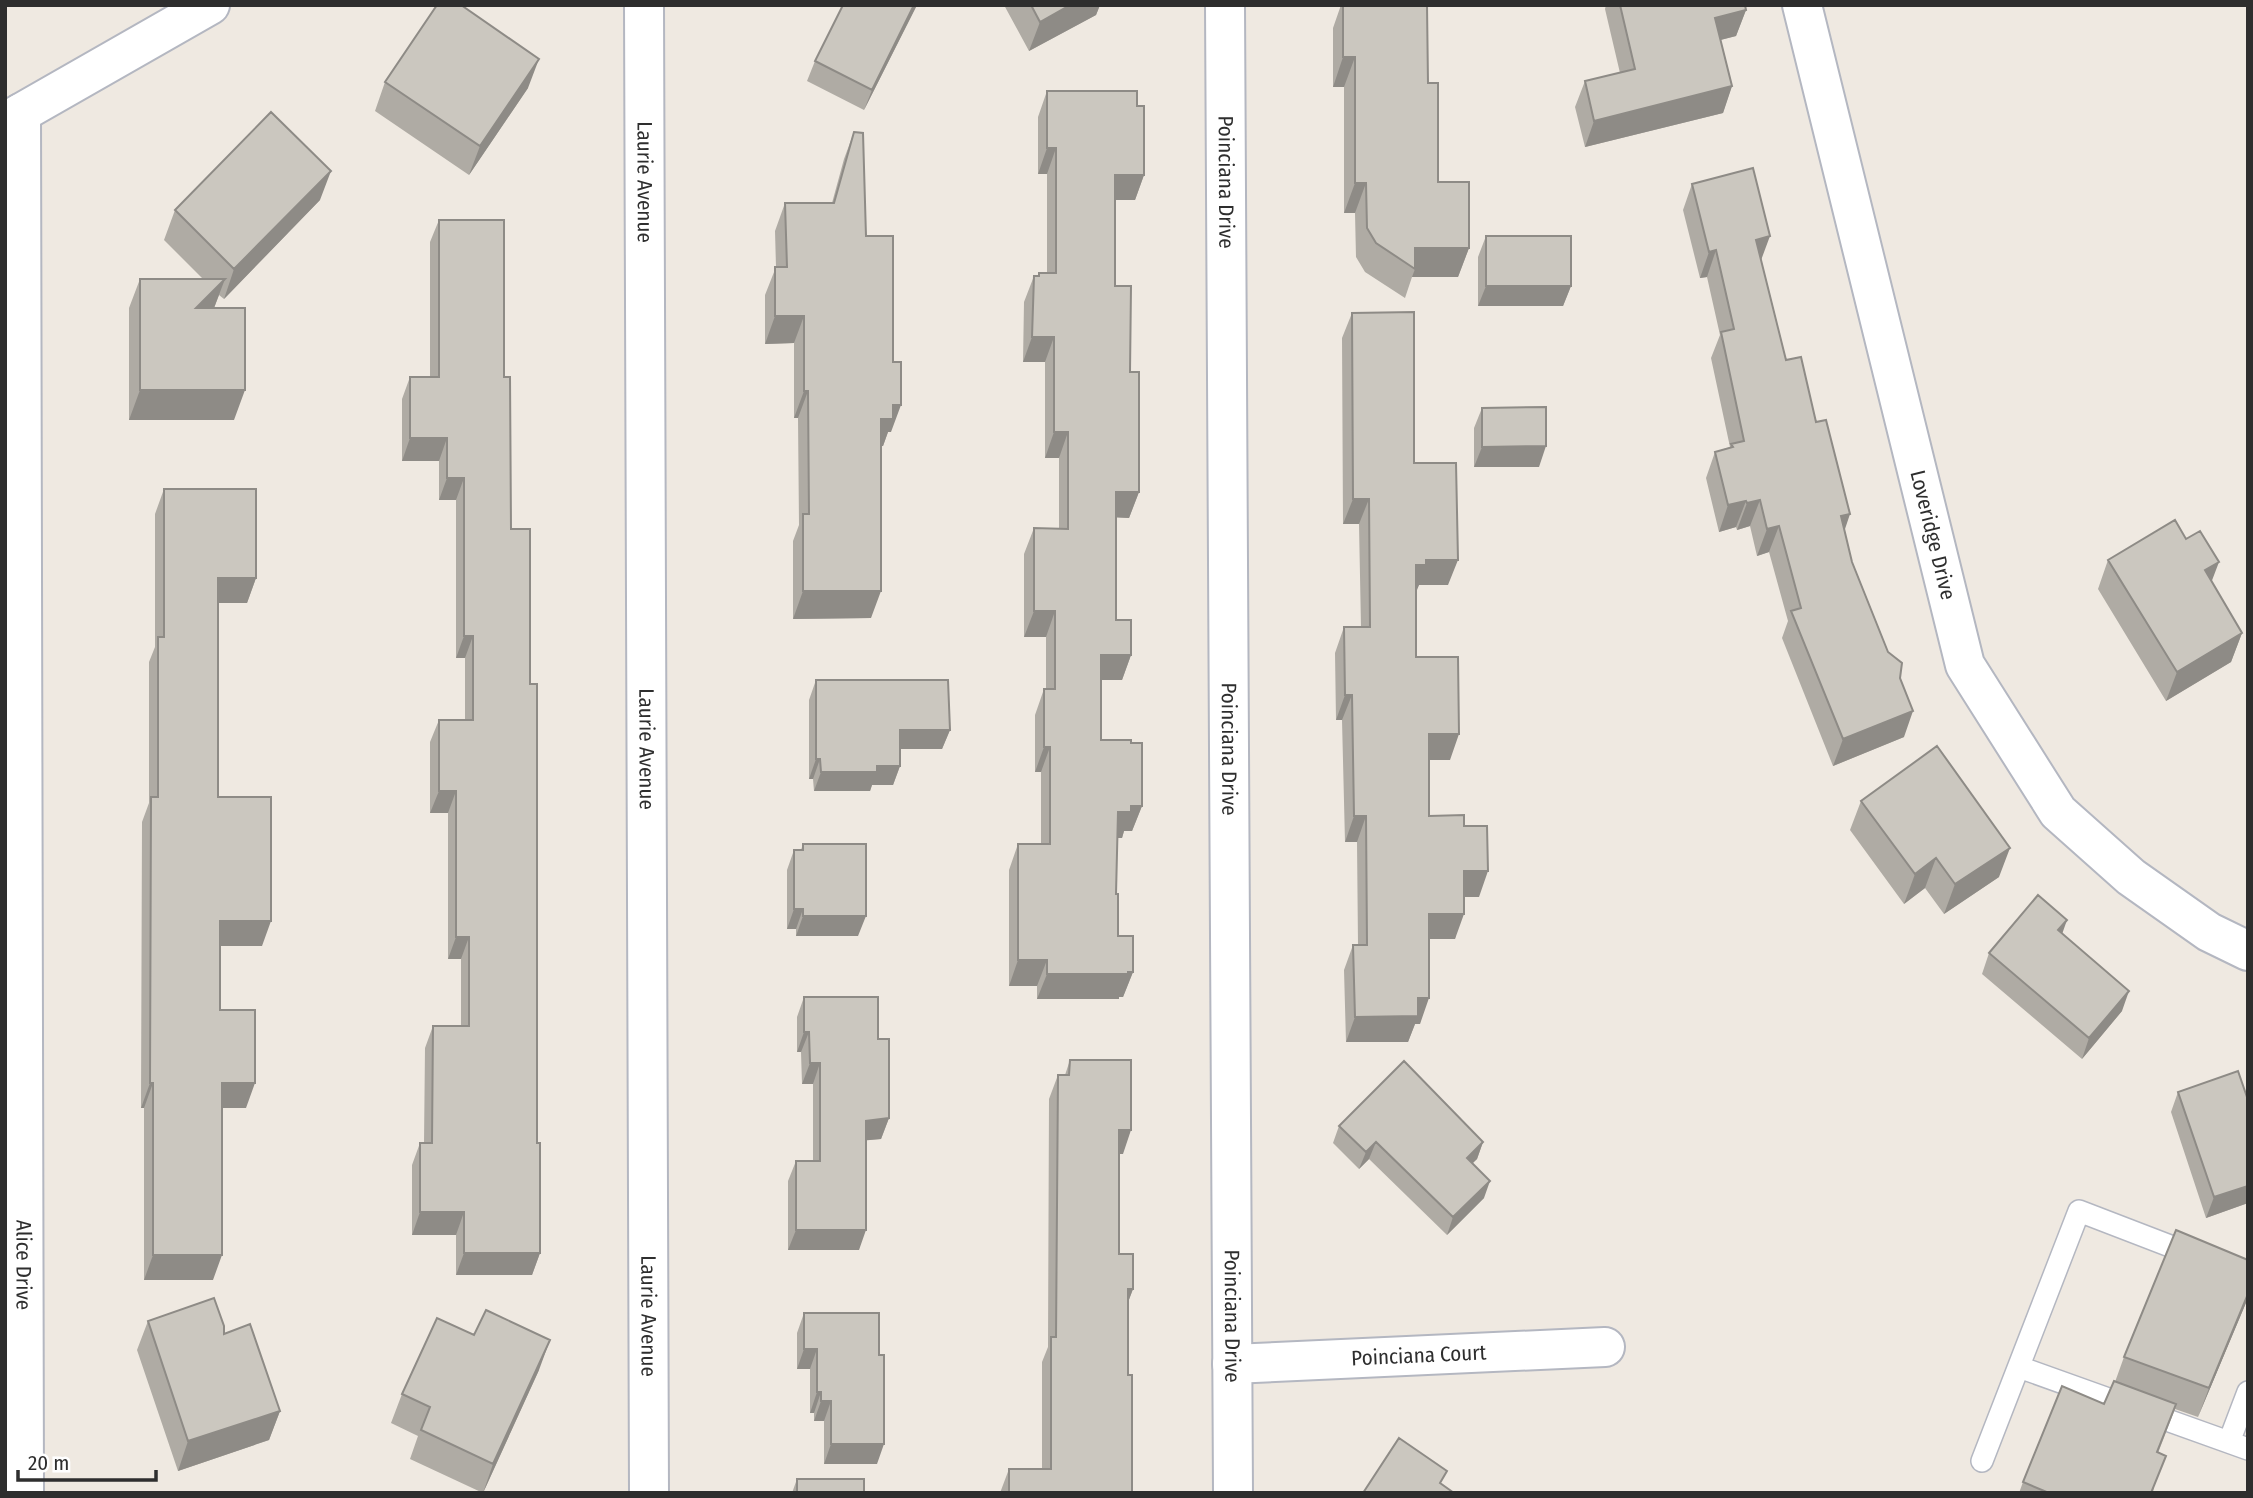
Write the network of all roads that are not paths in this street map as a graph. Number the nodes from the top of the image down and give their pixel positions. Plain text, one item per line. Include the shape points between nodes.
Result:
1 (210, 5) edge
2 (644, 5) edge
3 (1225, 5) edge
4 (1802, 5) edge
5 (13, 118) edge
6 (2248, 951) edge
7 (2248, 1276) edge
8 (1605, 1347) dead end
9 (1232, 1364) junction
10 (2019, 1367) junction
11 (2248, 1392) edge
12 (2238, 1445) edge
13 (1982, 1461) dead end
14 (24, 1493) edge
15 (649, 1493) edge
16 (1233, 1493) edge

1 - 5 street
2 - 15 street, Laurie Avenue
3 - 9 street, Poinciana Drive
4 - 6 street, Loveridge Drive via 1965,665 2057,812 2131,877 2209,932
5 - 14 street, Alice Drive
7 - 10 lane via 2079,1211
8 - 9 street, Poinciana Court
9 - 16 street, Poinciana Drive
10 - 12 lane
10 - 13 lane
11 - 12 lane

